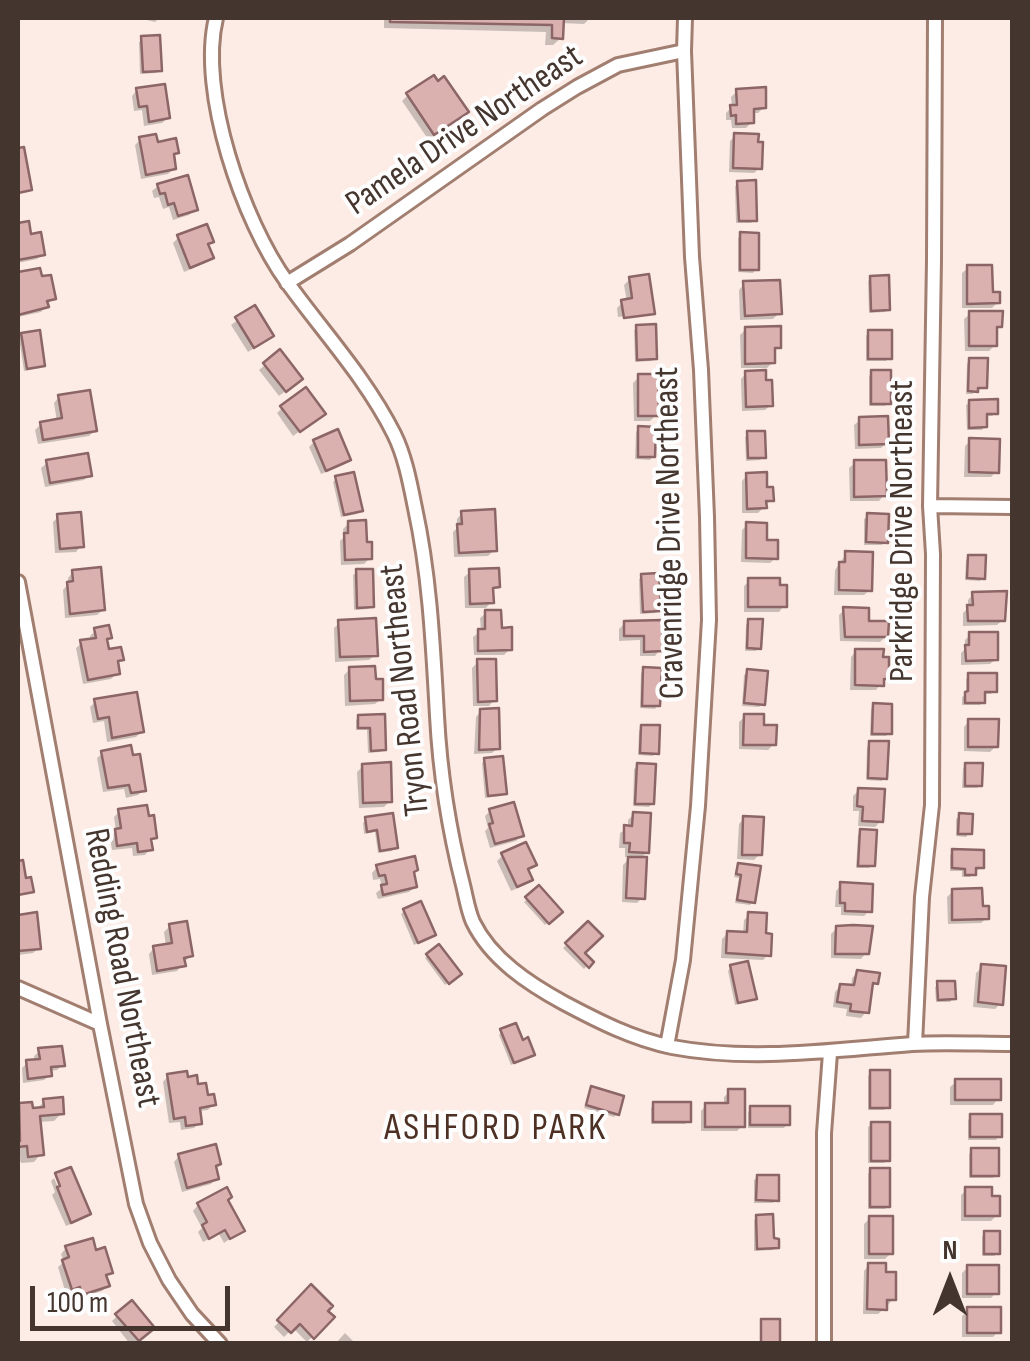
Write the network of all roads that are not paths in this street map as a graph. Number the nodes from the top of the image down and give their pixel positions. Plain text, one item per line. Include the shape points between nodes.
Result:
1 (216, 18) edge
2 (685, 18) edge
3 (935, 18) edge
4 (684, 51) junction
5 (288, 283) junction
6 (930, 506) junction
7 (1012, 507) edge
8 (18, 582) edge
9 (18, 988) edge
10 (100, 1024) junction
11 (915, 1044) junction
12 (1012, 1044) edge
13 (667, 1046) junction
14 (830, 1052) junction
15 (220, 1344) edge
16 (824, 1344) edge

1 - 5 street, Tryon Road Northeast via 212,54 224,142 254,227
2 - 4 street, Cravenridge Drive Northeast
3 - 6 street, Parkridge Drive Northeast
4 - 5 street, Pamela Drive Northeast via 618,65 578,87
4 - 13 street, Cravenridge Drive Northeast via 708,620 696,825
5 - 13 street, Tryon Road Northeast via 374,398 410,481 429,600 452,840 472,921 496,956 543,992 610,1027
6 - 7 street
6 - 11 street, Parkridge Drive Northeast via 932,805
8 - 10 street, Redding Road Northeast
9 - 10 street
10 - 15 street, Redding Road Northeast via 150,1243 192,1314
11 - 12 street, Tryon Road Northeast
11 - 14 street, Tryon Road Northeast
13 - 14 street, Tryon Road Northeast via 712,1053
14 - 16 street

